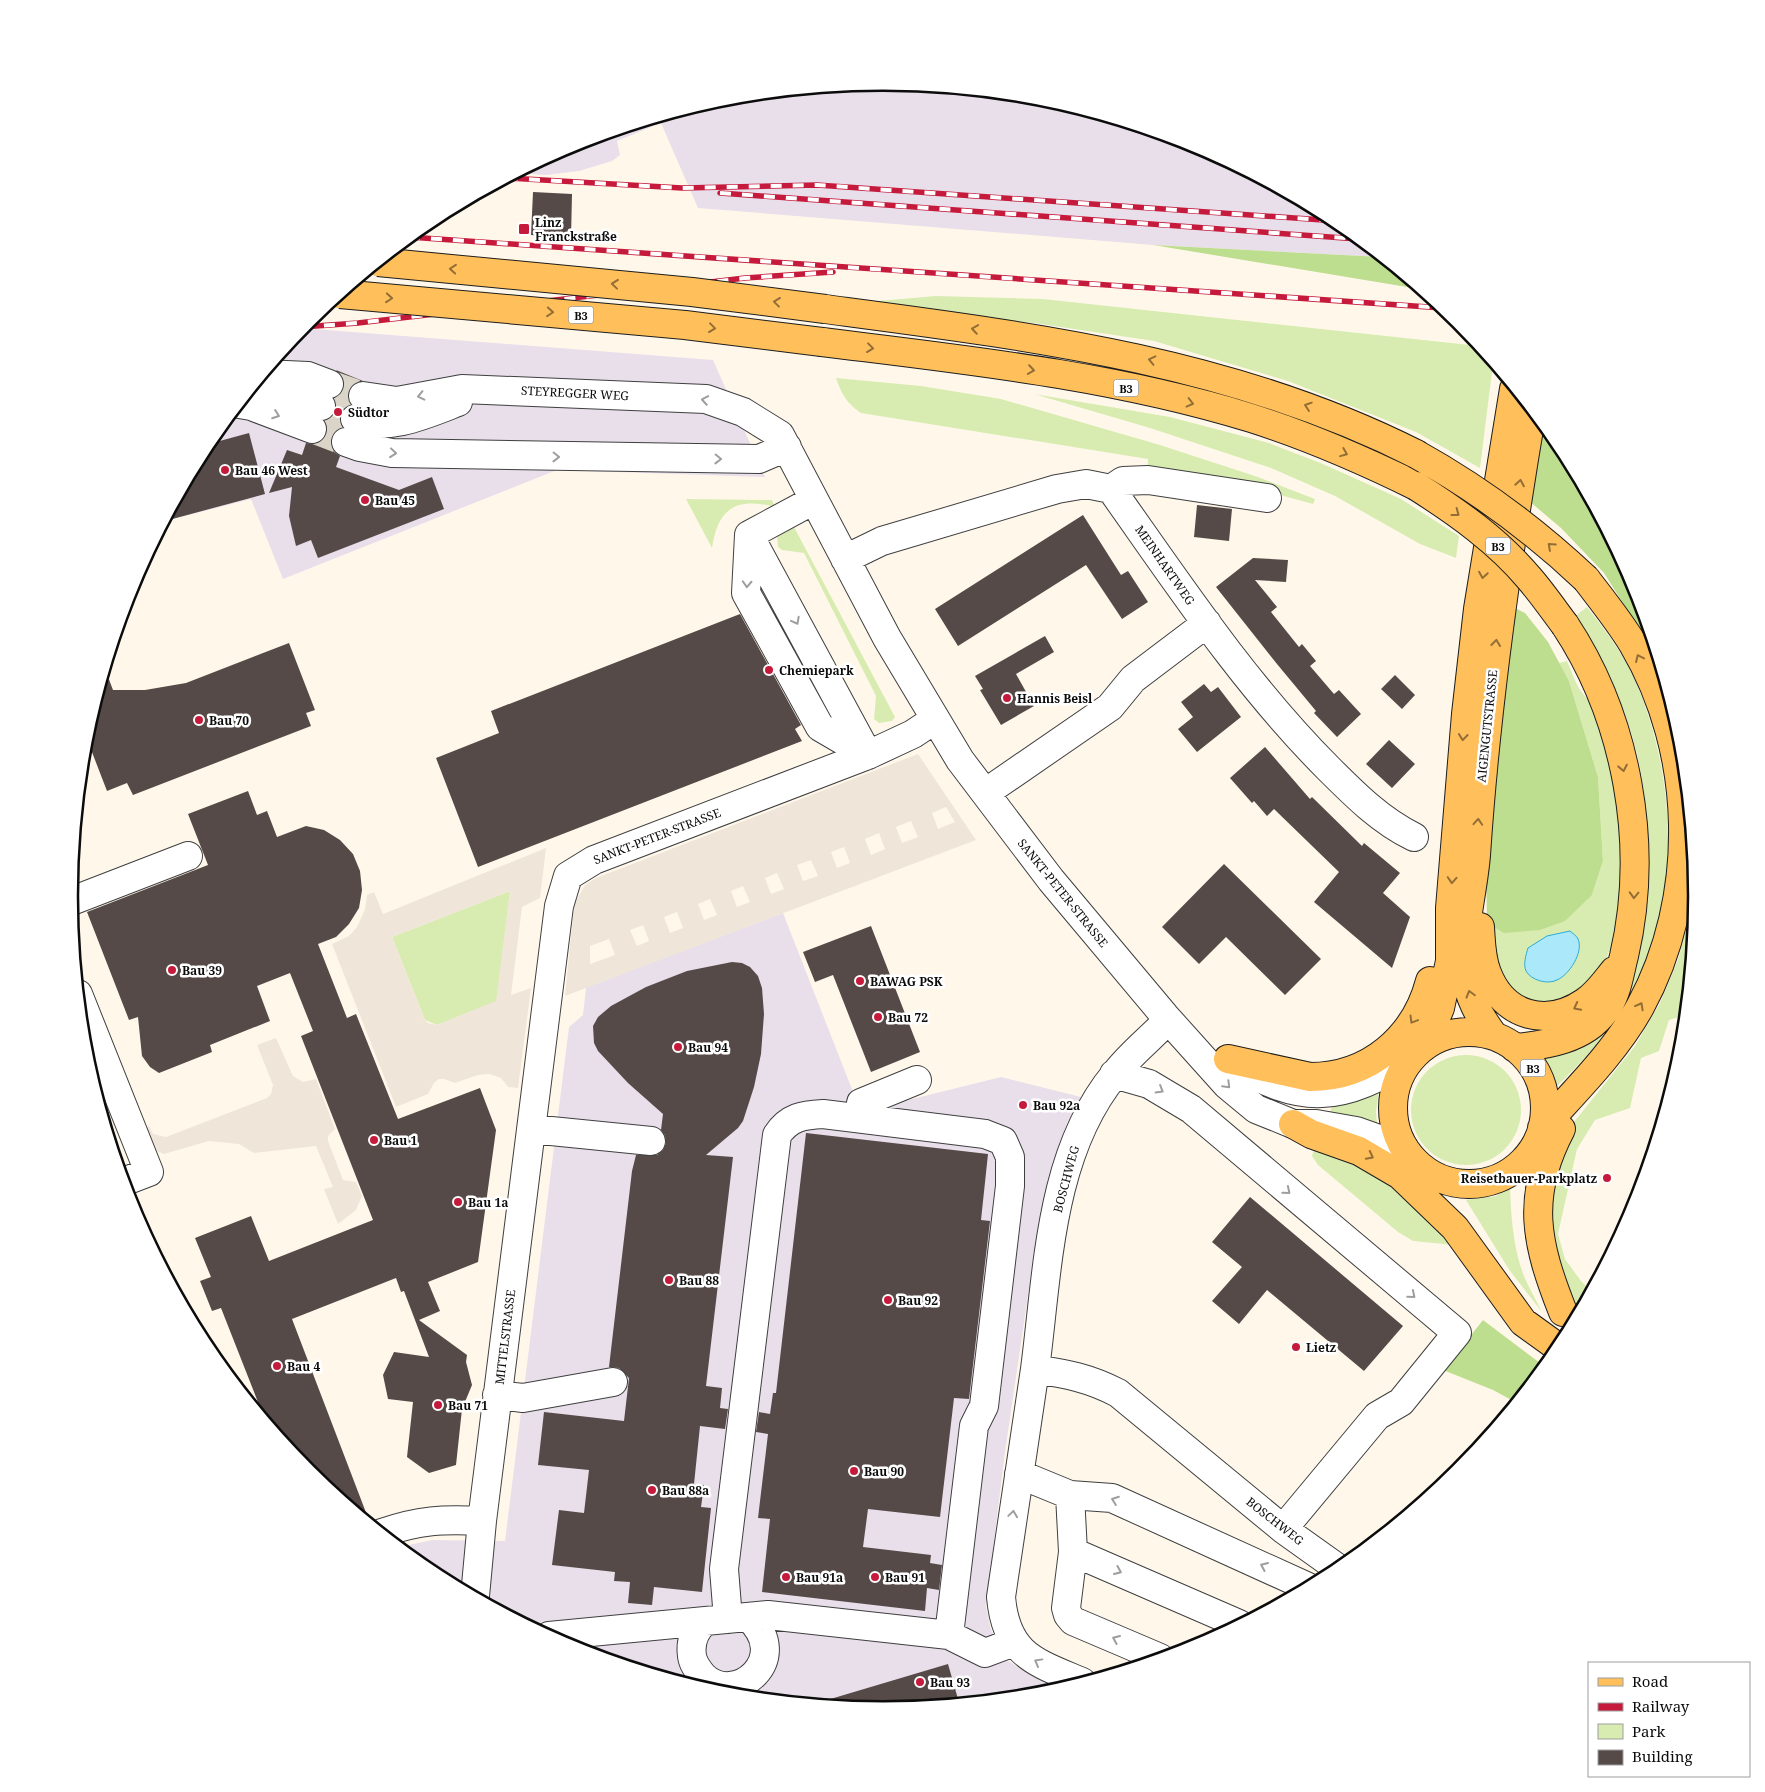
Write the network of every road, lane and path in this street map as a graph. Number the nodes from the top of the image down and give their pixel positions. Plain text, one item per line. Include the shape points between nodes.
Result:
1 (385, 263) edge
2 (348, 295) edge
3 (270, 374) edge
4 (262, 384) edge
5 (1513, 396) edge
6 (245, 405) edge
7 (320, 406) junction
8 (1531, 419) edge
9 (783, 441) junction
10 (1111, 489) junction
11 (1267, 498) dead end
12 (814, 500) junction
13 (845, 559) junction
14 (1206, 623) junction
15 (934, 720) junction
16 (868, 754) junction
17 (1675, 757) edge
18 (1677, 767) edge
19 (984, 793) junction
20 (1414, 837) dead end
21 (188, 856) dead end
22 (1687, 864) edge
23 (1475, 871) junction
24 (1687, 880) edge
25 (78, 899) edge
26 (1450, 908) junction
27 (1623, 960) junction
28 (86, 1015) edge
29 (1176, 1028) junction
30 (1505, 1042) junction
31 (1418, 1052) junction
32 (1228, 1059) junction
33 (1114, 1074) junction
34 (537, 1077) joint
35 (917, 1080) dead end
36 (859, 1118) junction
37 (1293, 1124) junction
38 (531, 1129) junction
39 (1549, 1133) junction
40 (651, 1141) dead end
41 (1404, 1148) junction
42 (1526, 1158) junction
43 (1431, 1173) junction
44 (130, 1180) edge
45 (1568, 1317) edge
46 (1553, 1341) edge
47 (1552, 1342) edge
48 (1034, 1369) junction
49 (613, 1382) dead end
50 (498, 1395) junction
51 (1019, 1474) junction
52 (1070, 1496) junction
53 (482, 1521) junction
54 (1283, 1529) junction
55 (387, 1531) edge
56 (1073, 1552) junction
57 (1332, 1564) edge
58 (1300, 1583) edge
59 (476, 1590) edge
60 (727, 1619) junction
61 (1232, 1621) edge
62 (562, 1635) edge
63 (949, 1635) junction
64 (1014, 1642) junction
65 (1151, 1654) edge
66 (1073, 1678) edge

17 -> 1 main road, B3, bridge via 1659,700 1633,644 1586,580 1548,544 1456,476 1375,433 1315,409 1223,378 1152,360 1056,342 692,292
2 -> 27 main road, B3, bridge via 685,325 1052,373 1147,392 1250,418 1370,464 1416,486 1455,511 1496,544 1529,578 1565,624 1600,687 1624,768 1631,816 1634,878 1632,914
3 - 7 street via 308,376
4 - 7 street
5 -> 26 main road, AIGENGUTSTRASSE via 1478,609 1460,765
6 -> 7 street
23 -> 8 main road, AIGENGUTSTRASSE via 1482,768 1500,613
9 -> 9 street, STEYREGGER WEG via 743,412 706,399 448,390 398,401 355,419 392,453 759,459
9 - 12 street, SANKT-PETER-STRASSE
10 - 11 street via 1123,481 1148,480
10 - 13 street via 1086,484 1057,489 882,541
10 - 14 street, MEINHARTWEG
12 - 13 street, SANKT-PETER-STRASSE
12 -> 16 street via 750,535
13 - 15 street, SANKT-PETER-STRASSE
14 - 19 street via 1133,679 1110,707
14 - 20 street, MEINHARTWEG via 1316,756 1380,816
15 - 16 street, SANKT-PETER-STRASSE
15 - 19 street, SANKT-PETER-STRASSE
16 - 34 street, SANKT-PETER-STRASSE via 594,860 568,876 559,906
22 -> 18 main road, B3, bridge
19 - 29 street, SANKT-PETER-STRASSE via 1051,880
21 - 25 street
27 -> 23 main road via 1600,990 1576,1008 1546,1016 1520,1011 1500,996 1487,974
30 -> 23 main road, AIGENGUTSTRASSE via 1473,1003 1465,971 1468,914
39 -> 24 main road, B3 via 1639,1009 1655,977
26 - 31 main road via 1450,961 1446,988
26 -> 32 main road via 1423,1004 1408,1030 1374,1061 1339,1075 1310,1077
27 - 30 main road, B3 via 1615,994 1604,1013 1590,1026 1572,1037 1551,1043
28 - 44 street via 149,1172
29 - 32 street
29 - 33 street, BOSCHWEG
29 -> 37 street, SANKT-PETER-STRASSE via 1248,1104
30 - 31 main road, B3 via 1472,1032 1452,1034
30 - 39 main road, B3 via 1530,1063 1539,1079
31 - 32 street via 1367,1083 1324,1094 1303,1093 1272,1085
31 - 41 main road, B3 via 1400,1076 1393,1104 1396,1129
33 - 48 street, BOSCHWEG via 1085,1122 1068,1164 1053,1229
33 -> 54 street via 1149,1084 1190,1109 1457,1333 1400,1402 1377,1416
34 - 38 street, MITTELSTRASSE
35 - 36 street via 861,1103
36 - 60 street via 802,1115 784,1124 777,1135 724,1570
36 - 63 street via 985,1134 1003,1141 1010,1157 1010,1186 984,1406 974,1426
37 - 41 street, SANKT-PETER-STRASSE via 1356,1130
37 -> 47 main road via 1359,1151 1400,1175 1455,1228 1517,1316
38 - 40 street
38 - 50 street, MITTELSTRASSE
39 - 42 main road, B3
39 - 45 main road via 1537,1218 1541,1251
41 - 43 main road, B3 via 1416,1163
42 - 43 main road, B3 via 1508,1172 1483,1182 1458,1183
42 - 45 main road via 1521,1193 1527,1254 1542,1290
43 - 46 main road via 1468,1219
48 - 51 street, BOSCHWEG
48 - 54 street, BOSCHWEG via 1073,1374 1118,1393
49 - 50 street via 524,1398
50 - 53 street, MITTELSTRASSE
51 - 52 street
64 -> 51 street, BOSCHWEG via 1006,1630 1001,1597
52 - 56 street
58 -> 52 street via 1112,1498
53 - 55 street via 442,1519
53 - 59 street, MITTELSTRASSE
54 - 57 street, BOSCHWEG
56 -> 61 street
65 -> 56 street via 1068,1615 1066,1608
60 - 62 street
60 - 63 street via 768,1615
63 - 64 street via 986,1653
66 -> 64 street, BOSCHWEG via 1040,1664

